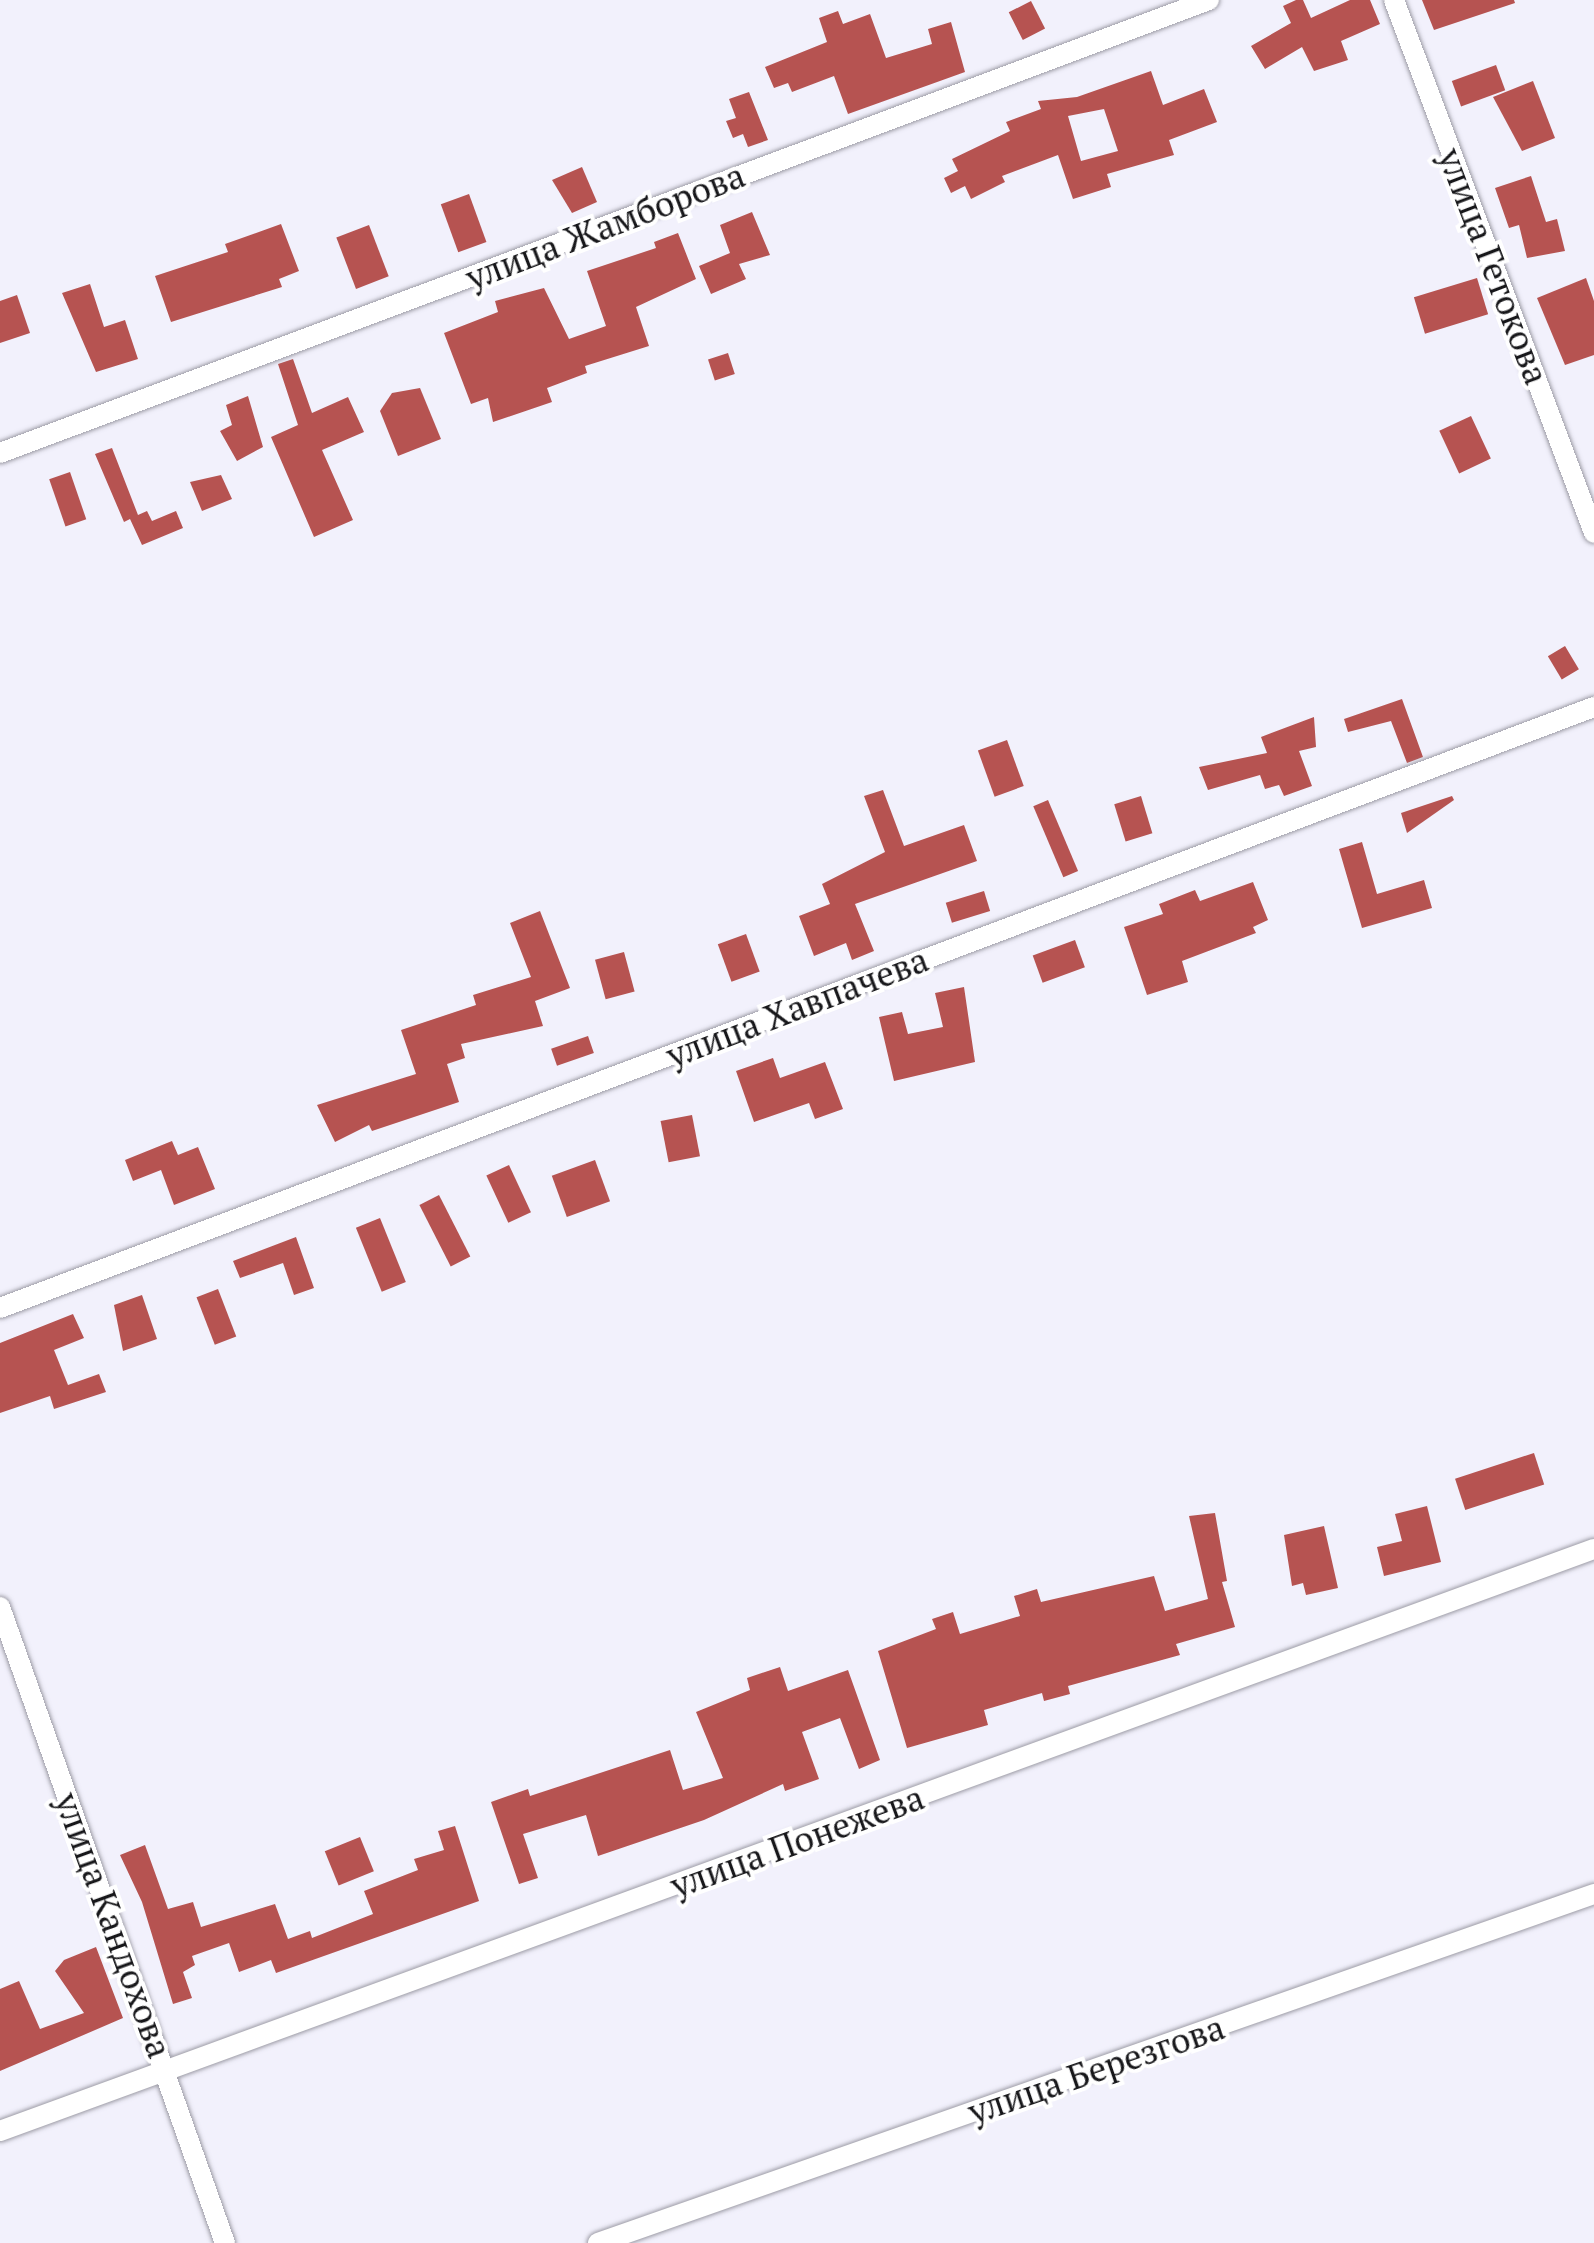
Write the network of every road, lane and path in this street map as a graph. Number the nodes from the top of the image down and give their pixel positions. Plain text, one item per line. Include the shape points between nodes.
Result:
1 (1210, 0) edge
2 (1394, 0) edge
3 (0, 452) edge
4 (1594, 533) edge
5 (1594, 707) edge
6 (0, 1308) edge
7 (1594, 1549) edge
8 (0, 1607) edge
9 (1594, 1894) edge
10 (166, 2072) junction
11 (0, 2131) edge
12 (226, 2243) edge
13 (598, 2243) edge

1 - 3 street, улица Жамборова
2 - 4 street, улица Гетокова
5 - 6 street, улица Хавпачева
7 - 10 street, улица Понежева
8 - 10 street, улица Кандохова
9 - 13 street, улица Березгова
10 - 11 street, улица Понежева
10 - 12 street, улица Кандохова

